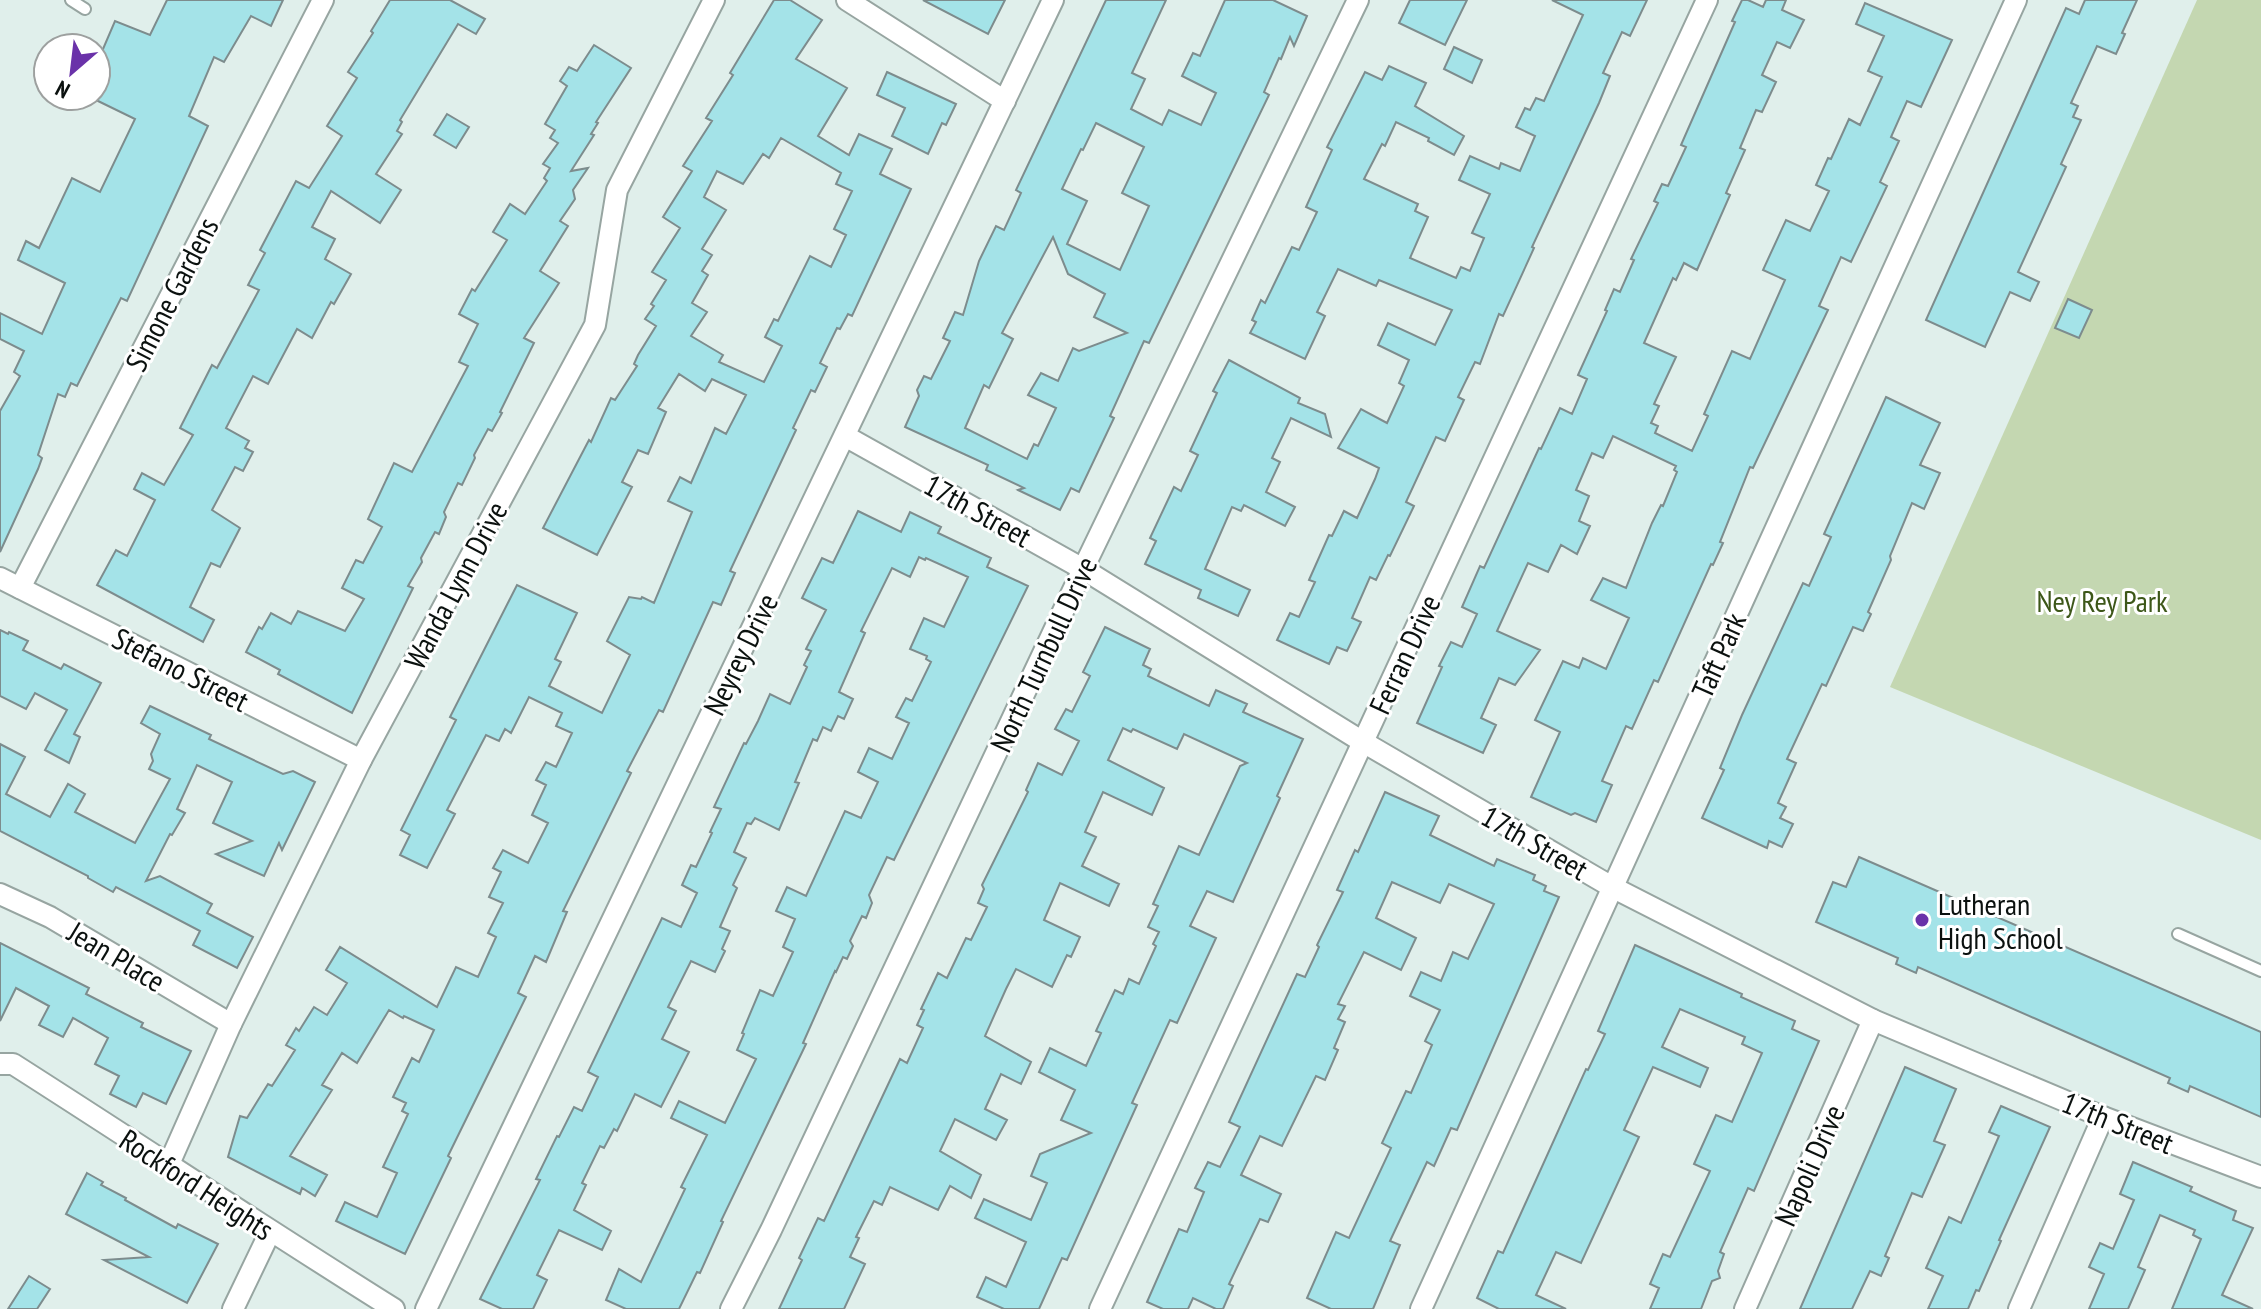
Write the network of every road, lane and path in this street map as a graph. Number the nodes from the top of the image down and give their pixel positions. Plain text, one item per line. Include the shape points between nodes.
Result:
1 (71, 0) edge
2 (323, 0) edge
3 (714, 0) edge
4 (847, 0) edge
5 (1053, 0) edge
6 (1358, 0) edge
7 (1707, 0) edge
8 (2016, 0) edge
9 (85, 9) dead end
10 (1005, 101) junction
11 (845, 436) junction
12 (1083, 569) junction
13 (0, 578) edge
14 (20, 588) junction
15 (1363, 742) junction
16 (361, 760) junction
17 (1612, 887) junction
18 (0, 894) edge
19 (2178, 934) dead end
20 (2261, 971) edge
21 (1873, 1020) junction
22 (231, 1024) junction
23 (0, 1064) edge
24 (2103, 1117) junction
25 (169, 1164) junction
26 (2261, 1177) edge
27 (270, 1232) junction
28 (233, 1309) edge
29 (394, 1309) edge
30 (426, 1309) edge
31 (731, 1309) edge
32 (1100, 1309) edge
33 (1421, 1309) edge
34 (1745, 1309) edge
35 (2019, 1309) edge

1 - 9 lane
2 - 14 street, Simone Gardens
3 - 16 street, Wanda Lynn Drive via 617,190 595,325
4 - 10 street
5 - 10 street, Neyrey Drive
6 - 12 street, North Turnbull Drive
7 - 15 street, Ferran Drive
8 - 17 street, Taft Park
10 - 11 street, Neyrey Drive
11 - 12 street, 17th Street
11 - 30 street, Neyrey Drive
12 - 15 street, 17th Street
12 - 31 street, North Turnbull Drive
13 - 14 street, Stefano Street
14 - 16 street, Stefano Street
15 - 17 street, 17th Street
15 - 32 street, Ferran Drive
16 - 22 street, Wanda Lynn Drive
17 - 21 street, 17th Street
17 - 33 street, Taft Park
18 - 22 street, Jean Place via 50,917
19 - 20 lane
21 - 24 street, 17th Street
21 - 34 street, Napoli Drive
22 - 25 street, Wanda Lynn Drive
23 - 25 street, Rockford Heights via 13,1064
24 - 26 street, 17th Street
24 - 35 street
25 - 27 street, Rockford Heights
27 - 28 street
27 - 29 street, Rockford Heights

